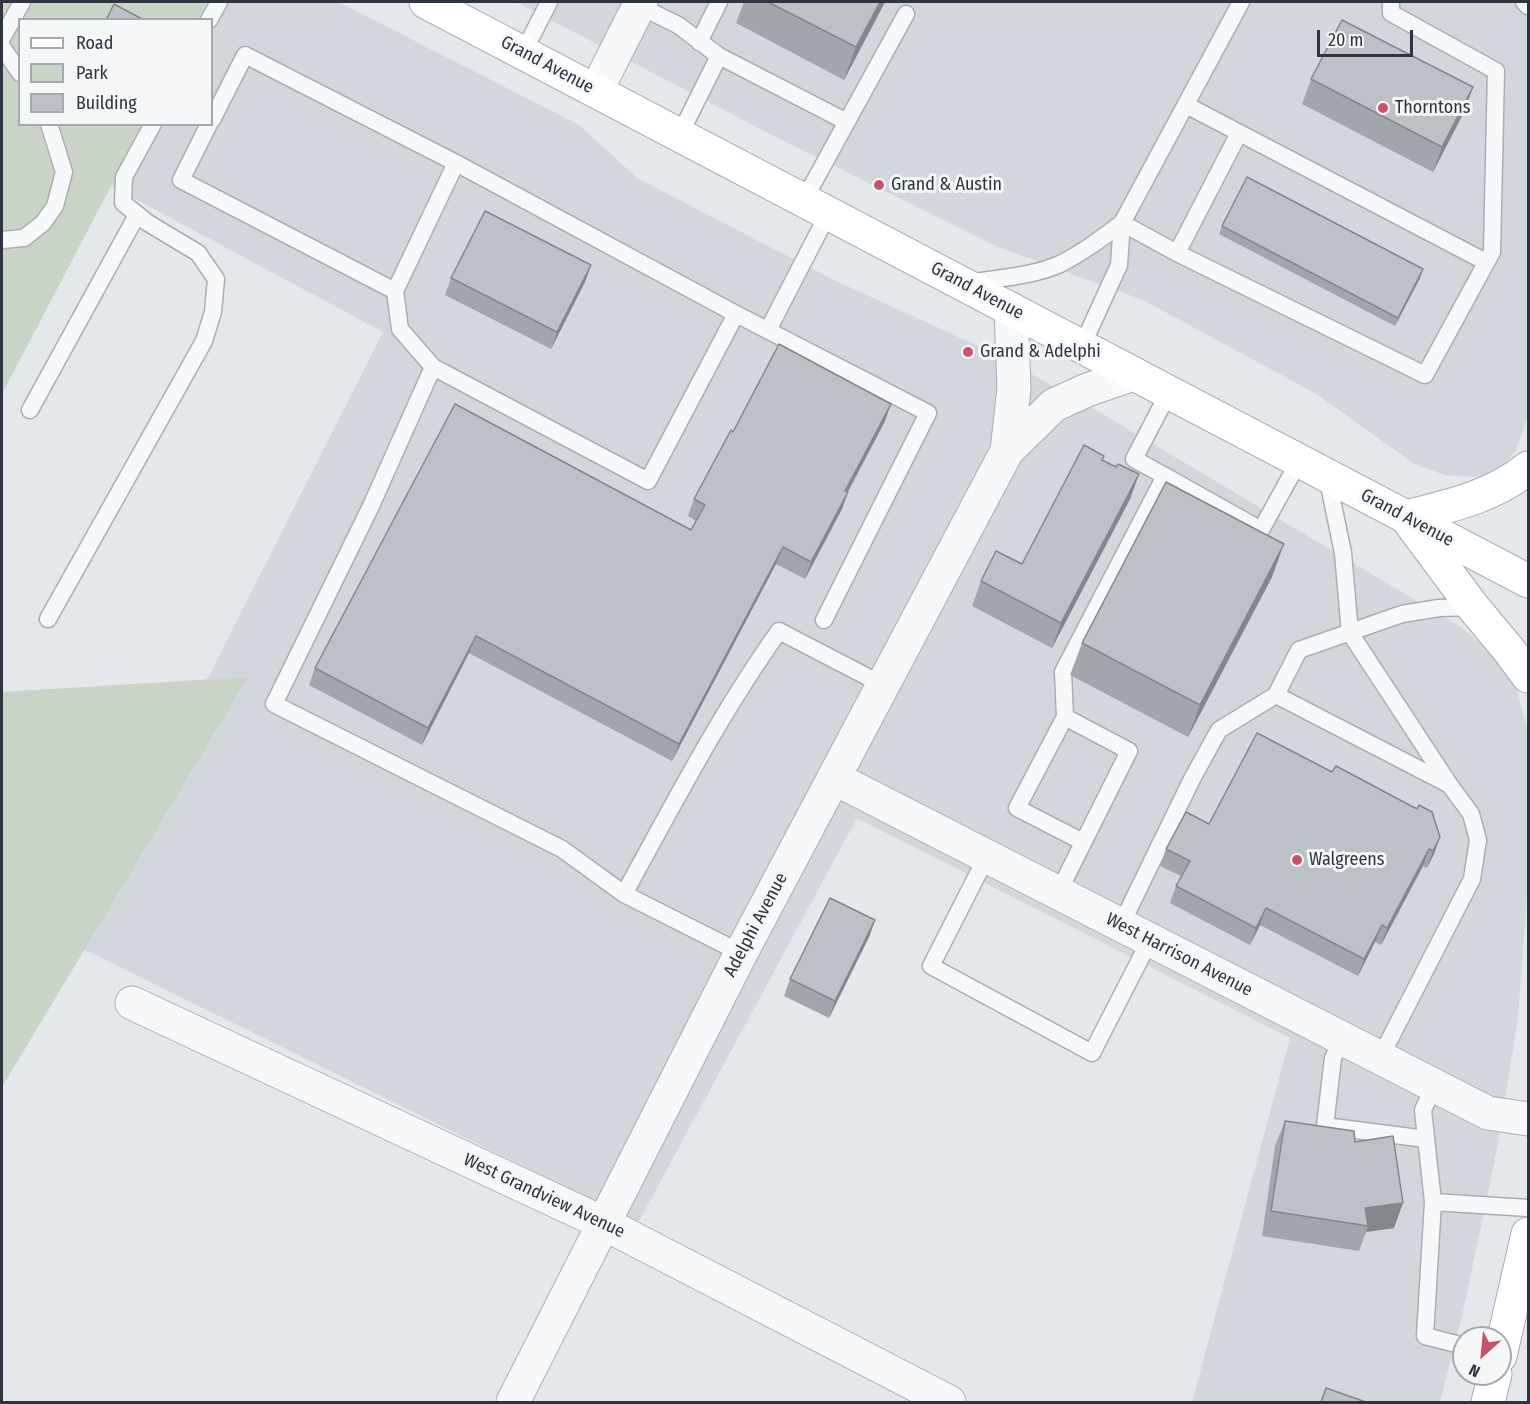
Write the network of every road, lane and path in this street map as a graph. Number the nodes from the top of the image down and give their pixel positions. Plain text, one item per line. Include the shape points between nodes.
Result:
1 (22, 2) edge
2 (219, 2) edge
3 (426, 2) edge
4 (549, 2) edge
5 (719, 2) edge
6 (1241, 2) edge
7 (1392, 2) edge
8 (1524, 2) edge
9 (640, 4) edge
10 (1528, 6) edge
11 (460, 9) edge
12 (906, 14) dead end
13 (210, 18) edge
14 (2, 38) edge
15 (699, 42) junction
16 (2, 47) edge
17 (524, 53) junction
18 (719, 56) junction
19 (18, 70) edge
20 (596, 91) junction
21 (1186, 105) junction
22 (213, 118) edge
23 (847, 122) junction
24 (50, 126) edge
25 (152, 126) edge
26 (208, 126) edge
27 (1239, 133) junction
28 (680, 134) junction
29 (456, 164) junction
30 (817, 206) junction
31 (137, 215) junction
32 (1122, 223) junction
33 (2, 240) edge
34 (1177, 253) junction
35 (1486, 262) junction
36 (964, 284) junction
37 (395, 291) junction
38 (1011, 309) junction
39 (736, 314) junction
40 (768, 330) junction
41 (1082, 346) junction
42 (434, 367) junction
43 (1134, 374) junction
44 (1168, 392) junction
45 (30, 410) dead end
46 (1007, 451) junction
47 (1313, 468) junction
48 (1528, 468) edge
49 (1165, 476) junction
50 (1406, 517) junction
51 (1528, 581) edge
52 (1473, 607) junction
53 (48, 619) dead end
54 (824, 621) dead end
55 (1350, 633) junction
56 (1528, 676) edge
57 (884, 685) junction
58 (1276, 695) junction
59 (1065, 717) junction
60 (834, 778) junction
61 (1449, 784) junction
62 (1083, 842) junction
63 (987, 856) junction
64 (1058, 893) junction
65 (624, 894) junction
66 (1121, 925) junction
67 (1150, 939) junction
68 (741, 953) junction
69 (132, 1003) dead end
70 (1343, 1039) junction
71 (1380, 1058) junction
72 (1434, 1086) junction
73 (1528, 1119) edge
74 (1426, 1139) junction
75 (1433, 1202) junction
76 (1528, 1208) edge
77 (603, 1223) junction
78 (1528, 1234) edge
79 (1524, 1282) edge
80 (1510, 1326) edge
81 (1452, 1343) edge
82 (1492, 1386) edge
83 (513, 1402) edge
84 (949, 1402) edge
85 (1488, 1402) edge

1 - 14 lane
2 - 13 lane
3 - 11 main road, Grand Avenue
4 - 17 lane
5 - 15 lane
6 - 21 lane
7 - 35 lane via 1391,13 1496,71 1492,252
8 - 10 lane
9 - 15 lane via 678,24
9 - 20 street
11 - 17 main road, Grand Avenue
12 - 23 lane
15 - 18 lane
16 - 19 lane
17 - 20 main road, Grand Avenue
18 - 23 lane
18 - 28 lane
20 - 28 main road, Grand Avenue
21 - 27 lane
21 - 32 lane
22 - 29 lane via 245,55
23 - 30 lane
24 - 33 lane via 64,172 55,206 43,224 24,237
25 - 31 lane via 124,177 123,204
26 - 37 lane via 181,180
27 - 34 lane
27 - 35 lane
28 - 30 main road, Grand Avenue
29 - 37 lane
29 - 39 lane
30 - 36 main road, Grand Avenue
30 - 40 lane
31 - 45 lane
31 - 53 lane via 198,252 216,279 213,312 204,341
32 - 34 lane
32 - 36 lane via 1058,265
32 - 41 lane via 1119,265
34 - 35 lane via 1425,375
36 - 38 main road, Grand Avenue
37 - 42 lane via 400,329
38 - 41 main road, Grand Avenue
38 - 46 street, Adelphi Avenue via 1014,388
39 - 40 lane
39 - 42 lane via 648,481
40 - 54 lane via 928,413
41 - 43 main road, Grand Avenue
42 - 65 lane via 274,704 562,849
43 - 44 main road, Grand Avenue
43 - 46 street, Adelphi Avenue via 1054,405
44 - 47 main road, Grand Avenue
44 - 49 lane via 1134,459
46 - 57 street, Adelphi Avenue
47 - 49 lane via 1261,530
47 - 50 main road, Grand Avenue
47 - 55 lane via 1343,553
48 - 50 main road via 1507,484 1473,500
49 - 59 lane via 1063,672
50 - 51 main road, Grand Avenue
50 - 52 main road
52 - 55 lane via 1402,614
52 - 56 main road
55 - 58 lane via 1299,650
55 - 61 lane
57 - 60 street, Adelphi Avenue
57 - 65 lane via 779,631 703,752
58 - 61 lane
58 - 66 lane via 1219,730
59 - 62 lane via 1129,751
59 - 62 lane via 1017,808
60 - 63 street, West Harrison Avenue
60 - 68 street, Adelphi Avenue
61 - 71 lane via 1471,814 1478,840 1472,879
62 - 64 lane
63 - 64 street, West Harrison Avenue
63 - 67 lane via 931,966 1092,1053
64 - 66 street, West Harrison Avenue
65 - 68 lane
66 - 67 street, West Harrison Avenue
67 - 70 street, West Harrison Avenue
68 - 77 street, Adelphi Avenue
69 - 77 street, West Grandview Avenue
70 - 71 street, West Harrison Avenue
70 - 74 lane via 1333,1058 1325,1126
71 - 72 street, West Harrison Avenue
72 - 73 street, West Harrison Avenue via 1488,1113
72 - 74 lane via 1423,1110
74 - 75 lane
75 - 76 lane
75 - 81 lane via 1425,1336
77 - 83 street, Adelphi Avenue
77 - 84 street, West Grandview Avenue
78 - 79 main road
79 - 80 main road
82 - 85 main road

